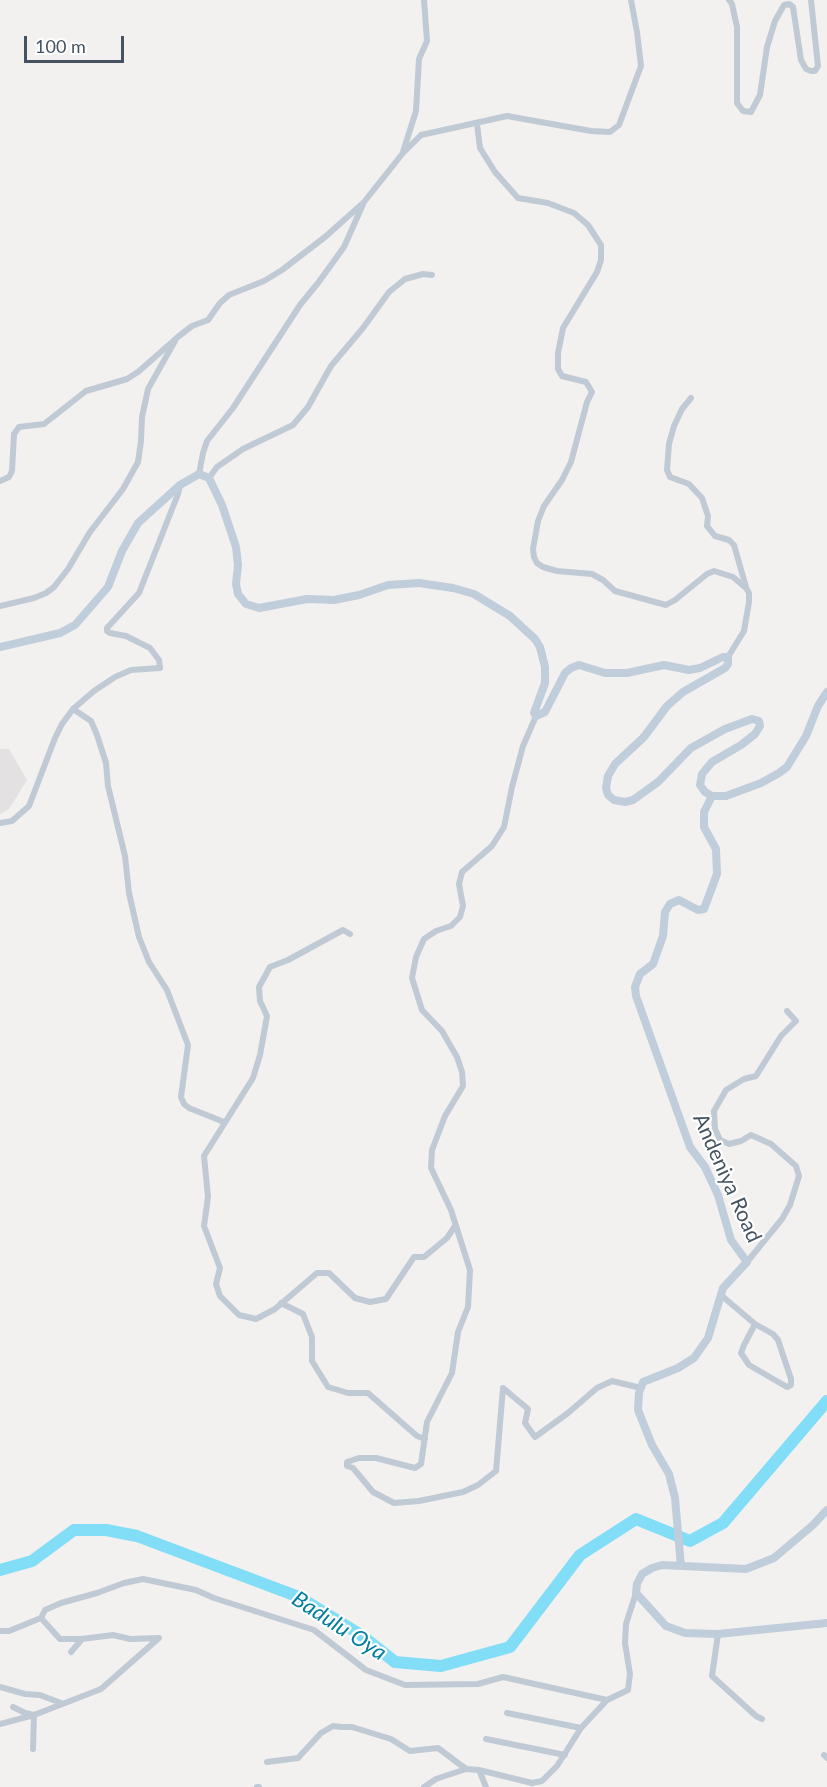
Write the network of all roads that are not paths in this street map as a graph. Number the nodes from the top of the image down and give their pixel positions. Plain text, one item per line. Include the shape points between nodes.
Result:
1 (424, 0) edge
2 (631, 0) edge
3 (729, 0) edge
4 (811, 0) edge
5 (477, 124) junction
6 (403, 153) junction
7 (364, 202) junction
8 (432, 275) dead end
9 (178, 336) junction
10 (691, 398) dead end
11 (199, 474) junction
12 (209, 478) junction
13 (0, 480) edge
14 (180, 485) junction
15 (746, 588) junction
16 (0, 606) edge
17 (0, 648) edge
18 (728, 657) junction
19 (827, 692) edge
20 (73, 709) junction
21 (536, 716) junction
22 (712, 796) junction
23 (0, 823) edge
24 (350, 934) dead end
25 (787, 1011) dead end
26 (224, 1122) junction
27 (455, 1226) junction
28 (747, 1262) junction
29 (722, 1296) junction
30 (281, 1303) junction
31 (756, 1324) junction
32 (641, 1388) junction
33 (425, 1439) junction
34 (827, 1510) edge
35 (681, 1566) junction
36 (636, 1593) junction
37 (41, 1618) junction
38 (827, 1623) edge
39 (0, 1631) edge
40 (718, 1634) junction
41 (82, 1639) junction
42 (71, 1652) dead end
43 (0, 1687) edge
44 (608, 1700) junction
45 (61, 1703) junction
46 (13, 1707) dead end
47 (507, 1713) dead end
48 (34, 1715) junction
49 (762, 1719) dead end
50 (0, 1724) edge
51 (581, 1728) junction
52 (486, 1739) dead end
53 (309, 1746) junction
54 (33, 1749) dead end
55 (311, 1754) dead end
56 (565, 1755) junction
57 (267, 1762) dead end
58 (466, 1769) junction
59 (479, 1770) junction
60 (424, 1787) edge
61 (486, 1787) edge

1 - 6 street via 427,41 419,59 416,111
2 - 5 street via 641,66 619,125 610,132 591,131 507,116
3 - 4 street via 736,27 737,103 743,111 751,112 760,95 775,21 784,5 793,7 801,60 806,69 815,71 818,66
5 - 6 street via 421,135
5 - 15 street via 480,148 518,198 549,202 574,213 601,245 597,272 563,328 558,369 569,380 586,382 592,392 571,462 538,520 533,549 537,563 557,571 592,574 615,591 666,605 714,571 733,577
6 - 7 street
7 - 9 street via 282,270 229,295 208,320
7 - 11 street via 344,247 300,304 207,441
8 - 12 street via 405,279 389,292 331,366 294,424 243,449 217,467
9 - 13 street via 127,379 86,391 44,424 19,427 14,434 12,471
9 - 16 street via 148,389 138,462 123,489 54,587 34,598
10 - 15 street via 674,426 667,470 670,477 689,484 702,498 707,526 715,536 734,545
11 - 12 street
11 - 14 street
12 - 21 street via 236,547 236,584 246,604 259,608 307,599 334,600 388,585 419,583 474,594 510,616 540,647 545,683
14 - 17 street via 138,523 108,587 75,625 60,633
14 - 20 street via 139,593 107,628 110,633 150,648 160,668 131,670 115,677
15 - 18 street via 749,602 744,631
18 - 21 street via 689,670 664,665 605,673 579,665 566,673 545,712
18 - 22 street via 725,668 667,706 644,737 615,764 606,788 614,800 633,800 658,782 691,748 725,729 752,719 759,721 755,734 712,762 702,774 700,785
19 - 22 street via 787,767 761,783 726,796
20 - 23 street via 55,738 29,806 12,821
20 - 26 street via 92,721 97,735 106,763 139,937 167,990 188,1045 181,1097 189,1108
21 - 27 street via 523,746 504,827 492,846 462,872 460,917 424,939 412,978 422,1010 442,1031 462,1072 463,1086 445,1116 432,1150 431,1168
22 - 28 street, Andeniya Road via 704,812 704,827 716,849 717,874 704,909 679,900 669,904 653,964 640,974 635,987 690,1147 718,1195 731,1240
24 - 26 street via 344,930 270,967 259,987 267,1016 260,1055 253,1078
25 - 28 street via 796,1021 781,1036 756,1076 726,1090 714,1111 720,1140 729,1144 751,1135 771,1144 796,1166 799,1176 782,1219
26 - 30 street via 204,1155 208,1197 204,1226 220,1268 216,1284 220,1296 238,1315 256,1319
27 - 30 street via 424,1257 414,1257 386,1299 370,1302 356,1298 328,1273 317,1274
27 - 33 street via 470,1270 468,1306 458,1332 452,1373 427,1422
28 - 29 street, Andeniya Road via 723,1288
29 - 31 street
29 - 32 street, Andeniya Road via 708,1338 694,1358 643,1382
30 - 33 street via 303,1314 312,1337 312,1361 328,1387 348,1394 368,1393
31 - 31 street via 741,1353 749,1365 787,1388 791,1379 778,1340
32 - 33 street via 612,1381 597,1388 535,1437 525,1423 528,1409 503,1388 496,1471 463,1492 394,1503 374,1492 347,1466 347,1462 359,1458 376,1458 415,1468 421,1464
32 - 35 street via 638,1410 669,1474 675,1498
34 - 35 street via 774,1558 746,1569
35 - 36 street via 662,1565 642,1574
36 - 40 street via 666,1626 685,1633
36 - 44 street via 626,1624 628,1690
37 - 39 street
37 - 41 street via 60,1639
37 - 44 street via 45,1610 61,1603 143,1580 196,1590 314,1630 366,1670 405,1685 478,1684 503,1677
38 - 40 street
40 - 49 street via 712,1676
41 - 42 street
41 - 45 street via 113,1635 159,1638 101,1689
43 - 45 street
44 - 51 street
45 - 48 street
46 - 48 street
47 - 51 street
48 - 50 street
48 - 54 street
51 - 56 street
52 - 56 street
53 - 55 street
53 - 57 street via 298,1758
53 - 58 street via 333,1726 352,1727 391,1739 410,1751 438,1748
56 - 59 street via 542,1781 532,1783
58 - 59 street
58 - 60 street
59 - 61 street

